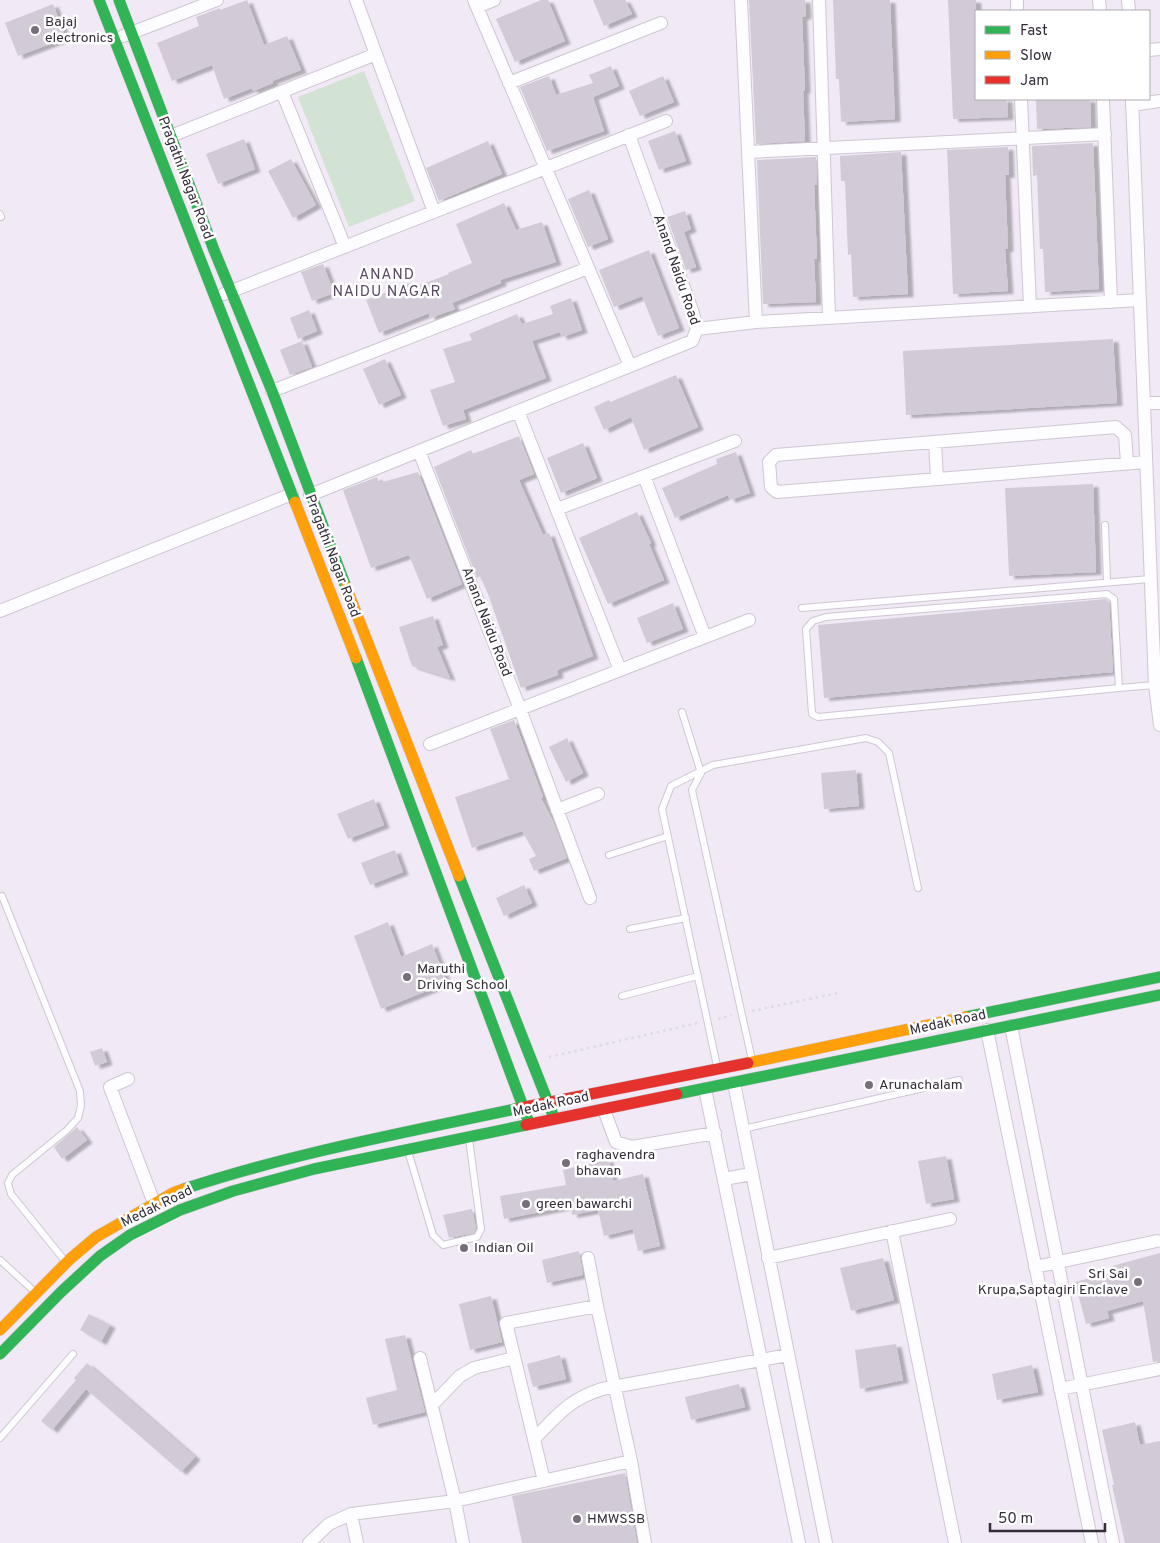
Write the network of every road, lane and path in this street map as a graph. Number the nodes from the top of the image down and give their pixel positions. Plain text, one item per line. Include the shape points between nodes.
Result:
1 (99, 0) edge
2 (119, 0) edge
3 (217, 0) edge
4 (356, 0) edge
5 (494, 0) edge
6 (741, 0) edge
7 (819, 0) edge
8 (476, 4) edge
9 (661, 22) dead end
10 (131, 32) junction
11 (115, 39) junction
12 (376, 54) junction
13 (510, 83) junction
14 (282, 92) junction
15 (1021, 100) edge
16 (1103, 100) edge
17 (1160, 101) edge
18 (1132, 102) edge
19 (666, 120) dead end
20 (1104, 134) junction
21 (629, 135) junction
22 (171, 136) junction
23 (1022, 138) junction
24 (824, 148) junction
25 (749, 152) junction
26 (546, 168) junction
27 (434, 212) junction
28 (345, 247) junction
29 (588, 268) junction
30 (231, 292) junction
31 (215, 298) junction
32 (1140, 300) junction
33 (1111, 302) junction
34 (1030, 306) junction
35 (829, 318) junction
36 (756, 322) junction
37 (697, 329) junction
38 (630, 366) junction
39 (272, 391) junction
40 (1144, 403) junction
41 (1160, 403) edge
42 (518, 411) junction
43 (735, 441) dead end
44 (935, 442) junction
45 (419, 451) junction
46 (1146, 462) junction
47 (1128, 464) junction
48 (644, 476) junction
49 (938, 479) junction
50 (292, 494) junction
51 (310, 495) junction
52 (557, 509) junction
53 (1105, 524) dead end
54 (1150, 579) junction
55 (1108, 582) junction
56 (802, 608) dead end
57 (0, 611) edge
58 (749, 620) dead end
59 (705, 637) junction
60 (620, 670) junction
61 (1155, 685) junction
62 (1119, 688) junction
63 (520, 709) junction
64 (682, 712) dead end
65 (1160, 725) edge
66 (421, 748) junction
67 (701, 772) junction
68 (598, 794) dead end
69 (557, 810) junction
70 (668, 836) junction
71 (609, 854) dead end
72 (918, 888) dead end
73 (2, 896) dead end
74 (590, 898) dead end
75 (686, 918) junction
76 (630, 929) dead end
77 (698, 976) junction
78 (1160, 977) edge
79 (838, 993) dead end
80 (1160, 995) edge
81 (622, 996) dead end
82 (743, 1013) dead end
83 (734, 1015) dead end
84 (715, 1019) dead end
85 (705, 1021) dead end
86 (1010, 1026) junction
87 (987, 1030) junction
88 (533, 1061) junction
89 (753, 1062) junction
90 (718, 1069) junction
91 (128, 1079) dead end
92 (959, 1080) dead end
93 (734, 1083) junction
94 (705, 1090) junction
95 (549, 1102) junction
96 (525, 1108) junction
97 (604, 1110) junction
98 (555, 1120) junction
99 (530, 1125) junction
100 (742, 1129) junction
101 (715, 1132) junction
102 (469, 1137) junction
103 (408, 1150) junction
104 (751, 1174) junction
105 (724, 1179) junction
106 (154, 1203) junction
107 (950, 1219) dead end
108 (892, 1231) junction
109 (1157, 1241) dead end
110 (588, 1258) dead end
111 (768, 1258) junction
112 (0, 1260) edge
113 (1057, 1262) junction
114 (66, 1263) junction
115 (1035, 1267) junction
116 (36, 1293) junction
117 (597, 1306) junction
118 (0, 1330) edge
119 (0, 1354) edge
120 (73, 1354) dead end
121 (788, 1355) junction
122 (420, 1358) dead end
123 (514, 1358) junction
124 (762, 1360) junction
125 (1160, 1369) edge
126 (1082, 1384) junction
127 (616, 1386) junction
128 (1060, 1389) junction
129 (432, 1405) junction
130 (0, 1438) edge
131 (534, 1439) junction
132 (631, 1462) junction
133 (544, 1482) junction
134 (455, 1501) junction
135 (351, 1514) junction
136 (309, 1543) edge
137 (357, 1543) edge
138 (463, 1543) edge
139 (645, 1543) edge
140 (799, 1543) edge
141 (826, 1543) edge
142 (955, 1543) edge
143 (1092, 1543) edge
144 (1113, 1543) edge

1 - 11 main road, Pragathi Nagar Road
2 - 10 main road, Pragathi Nagar Road
3 - 10 street
4 - 12 street
5 - 8 street
6 - 25 street
7 - 24 street
8 - 13 street
9 - 13 street
10 - 11 street
10 - 22 main road, Pragathi Nagar Road
11 - 31 main road, Pragathi Nagar Road
12 - 14 street
12 - 27 street
13 - 26 street
14 - 22 street
14 - 28 street
15 - 23 street
16 - 20 street
17 - 18 street
18 - 32 street
19 - 21 street
20 - 23 street
20 - 33 street
21 - 26 street
21 - 37 street, Anand Naidu Road
22 - 30 main road, Pragathi Nagar Road
23 - 24 street
23 - 34 street
24 - 25 street
24 - 35 street
25 - 36 street
26 - 27 street
26 - 29 street
27 - 28 street
28 - 30 street
29 - 38 street
29 - 39 street
30 - 31 street
30 - 39 main road, Pragathi Nagar Road
31 - 50 main road, Pragathi Nagar Road
32 - 33 street
32 - 40 street
33 - 34 street
34 - 35 street
35 - 36 street
36 - 37 street
37 - 38 street, Anand Naidu Road via 692,341
38 - 42 street, Anand Naidu Road
39 - 51 main road, Pragathi Nagar Road
40 - 41 street
40 - 46 street
42 - 45 street, Anand Naidu Road
42 - 52 street
43 - 48 street
44 - 47 street via 1116,427 1125,434
44 - 49 street
44 - 49 street via 776,455 769,462 771,487 777,492
45 - 51 street, Anand Naidu Road
45 - 63 street, Anand Naidu Road
46 - 47 street
46 - 54 street
47 - 49 street
48 - 52 street
48 - 59 street
50 - 57 street
50 - 96 main road, Pragathi Nagar Road
51 - 66 main road, Pragathi Nagar Road
52 - 60 street
53 - 55 lane
54 - 55 lane
54 - 61 street
55 - 56 lane
58 - 59 street
59 - 60 street
60 - 63 street
61 - 62 lane
61 - 65 street
62 - 62 lane via 818,717 812,714 806,629 812,621 826,617 1107,594 1114,599
63 - 66 street
63 - 69 street, Anand Naidu Road
64 - 67 lane
66 - 88 main road, Pragathi Nagar Road via 484,941
67 - 70 lane via 671,786 662,810
67 - 72 lane via 713,765 866,738 878,742 889,753
67 - 89 lane via 692,790
68 - 69 street
69 - 74 street, Anand Naidu Road
70 - 71 lane
70 - 75 lane
73 - 114 lane via 75,1077 82,1106 78,1118 67,1130 12,1174 8,1183 11,1194
75 - 76 lane
75 - 77 lane
77 - 81 lane
77 - 90 lane
78 - 89 main road, Medak Road
79 - 82 path
80 - 86 main road, Medak Road
83 - 84 path
85 - 88 path
86 - 87 main road, Medak Road
86 - 113 street
87 - 93 main road, Medak Road
87 - 115 street
88 - 95 main road, Pragathi Nagar Road
89 - 90 main road, Medak Road
90 - 95 main road, Medak Road
91 - 106 street via 110,1086
92 - 100 lane
93 - 94 main road, Medak Road
93 - 100 street
94 - 97 main road, Medak Road
94 - 101 street
95 - 96 main road, Medak Road
95 - 98 main road, Pragathi Nagar Road
96 - 99 main road, Pragathi Nagar Road
96 - 106 main road, Medak Road via 310,1152 224,1176
97 - 98 main road, Medak Road
97 - 101 street via 616,1142 632,1147
98 - 99 main road, Medak Road
99 - 102 main road, Medak Road
100 - 104 street
101 - 105 street
102 - 103 main road, Medak Road
102 - 103 lane via 481,1229 477,1237 443,1246 433,1235
103 - 119 main road, Medak Road via 314,1169 180,1209 106,1251
104 - 105 street
104 - 111 street
105 - 124 street
106 - 114 main road, Medak Road via 96,1237
107 - 108 street
108 - 111 street
108 - 142 street
109 - 113 street
110 - 117 street
111 - 121 street
112 - 116 lane
113 - 115 street
113 - 126 street
114 - 116 main road, Medak Road
115 - 128 street
116 - 118 main road, Medak Road
117 - 123 street via 506,1323
117 - 127 street
120 - 130 lane
121 - 124 street
121 - 141 street
122 - 129 street
123 - 129 street via 474,1368 460,1376
123 - 131 street
124 - 127 street
124 - 140 street
125 - 126 street
126 - 128 street
126 - 144 street
127 - 131 street via 574,1400
127 - 132 street
128 - 143 street
129 - 134 street
131 - 133 street
132 - 133 street
132 - 139 street
133 - 134 street
134 - 135 street
134 - 138 street
135 - 136 street via 329,1524
135 - 137 street

